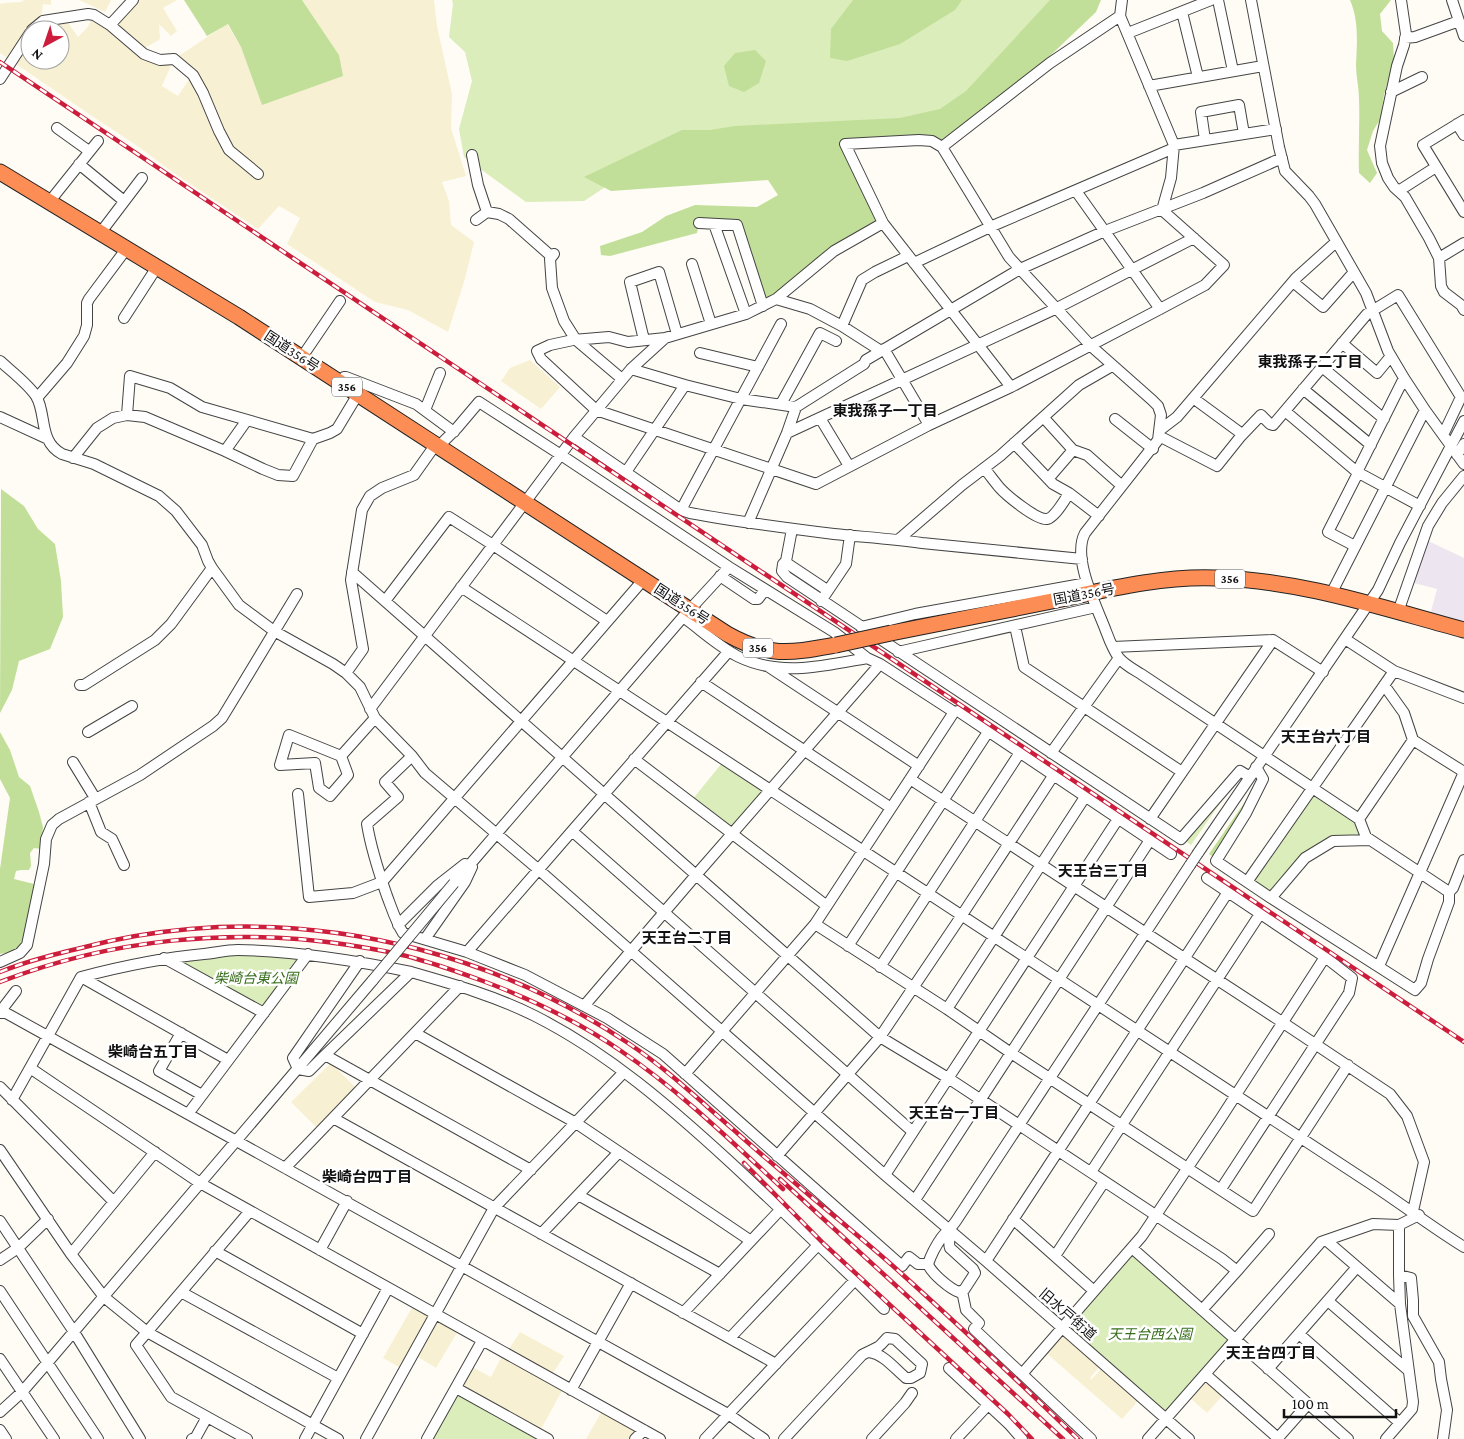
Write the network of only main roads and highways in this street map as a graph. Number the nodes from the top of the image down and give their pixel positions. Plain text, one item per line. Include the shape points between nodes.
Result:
1 (0, 172) edge
2 (1464, 630) edge

1 - 2 highway, 国道356号 / 356, bridge via 224,307 644,579 686,613 742,642 767,650 794,652 836,645 1134,584 1217,578 1284,584

